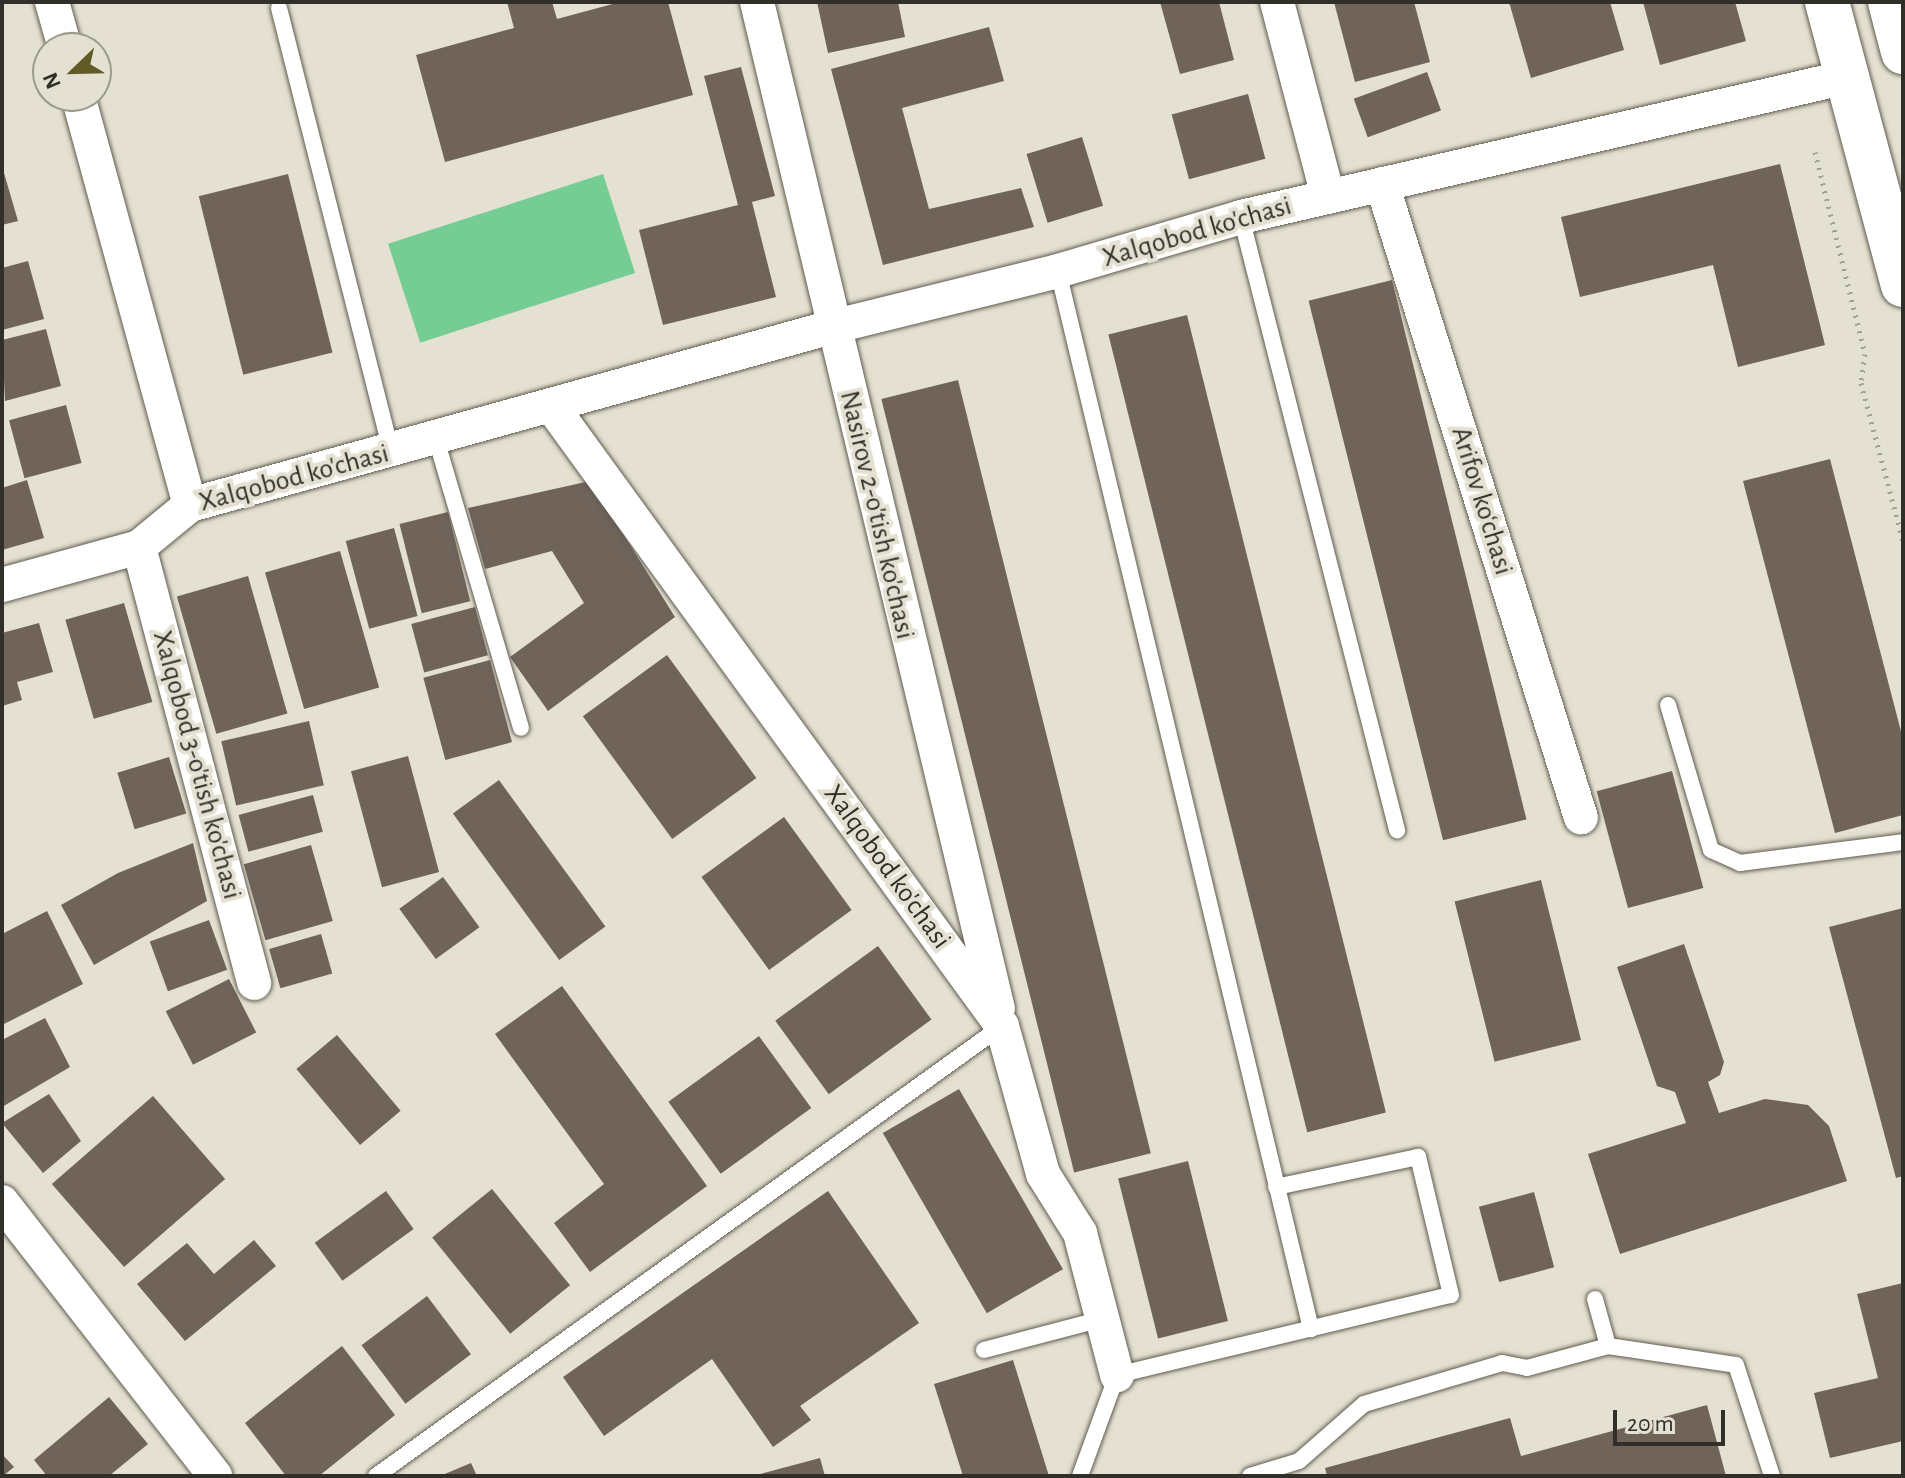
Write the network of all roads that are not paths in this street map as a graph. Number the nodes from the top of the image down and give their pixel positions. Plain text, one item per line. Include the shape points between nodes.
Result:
1 (52, 2) edge
2 (757, 2) edge
3 (1277, 2) edge
4 (1827, 2) edge
5 (1890, 2) edge
6 (279, 8) dead end
7 (60, 32) edge
8 (1903, 52) edge
9 (1847, 77) junction
10 (82, 112) edge
11 (1382, 184) junction
12 (1328, 196) junction
13 (1241, 217) junction
14 (1058, 271) junction
15 (1903, 285) edge
16 (832, 327) junction
17 (553, 408) junction
18 (436, 439) junction
19 (391, 452) junction
20 (190, 505) junction
21 (139, 547) junction
22 (2, 585) edge
23 (1668, 705) dead end
24 (521, 728) dead end
25 (1581, 818) dead end
26 (1397, 830) dead end
27 (1903, 842) edge
28 (254, 983) dead end
29 (1002, 1026) junction
30 (1276, 1187) junction
31 (2, 1202) edge
32 (1595, 1299) dead end
33 (1102, 1319) junction
34 (1311, 1329) junction
35 (1608, 1346) junction
36 (984, 1350) dead end
37 (1117, 1375) junction
38 (215, 1476) edge
39 (376, 1476) edge
40 (1080, 1476) edge
41 (1250, 1476) edge
42 (1772, 1476) edge

1 - 7 street
2 - 16 street, Nasirov 2-o'tish ko'chasi
3 - 12 street
4 - 9 main road
5 - 8 main road
6 - 19 lane
9 - 11 street, Xalqobod ko'chasi
9 - 15 main road
10 - 20 street
11 - 12 street, Xalqobod ko'chasi
11 - 25 street, Arifov ko‘chasi
12 - 13 street, Xalqobod ko'chasi
13 - 14 street, Xalqobod ko'chasi
13 - 26 lane
14 - 16 street, Xalqobod ko'chasi
14 - 30 lane
16 - 17 street, Xalqobod ko'chasi
16 - 29 street, Nasirov 2-o'tish ko'chasi
17 - 18 street, Xalqobod ko'chasi
17 - 29 street, Xalqobod ko'chasi
18 - 19 street, Xalqobod ko'chasi
18 - 24 lane
19 - 20 street, Xalqobod ko'chasi
20 - 21 street, Xalqobod ko'chasi
21 - 22 street, Xalqobod ko'chasi
21 - 28 street, Xalqobod 3-o'tish ko'chasi
23 - 27 lane via 1711,850 1740,863
29 - 33 street, Xalqobod ko'chasi via 1043,1174 1078,1225
29 - 39 lane
30 - 34 lane
30 - 34 lane via 1418,1157 1451,1295
31 - 38 street
32 - 35 lane
33 - 36 lane
33 - 37 street, Xalqobod ko'chasi
34 - 37 lane
35 - 41 lane via 1527,1368 1502,1363 1364,1404 1299,1461
35 - 42 lane via 1736,1365
37 - 40 lane

